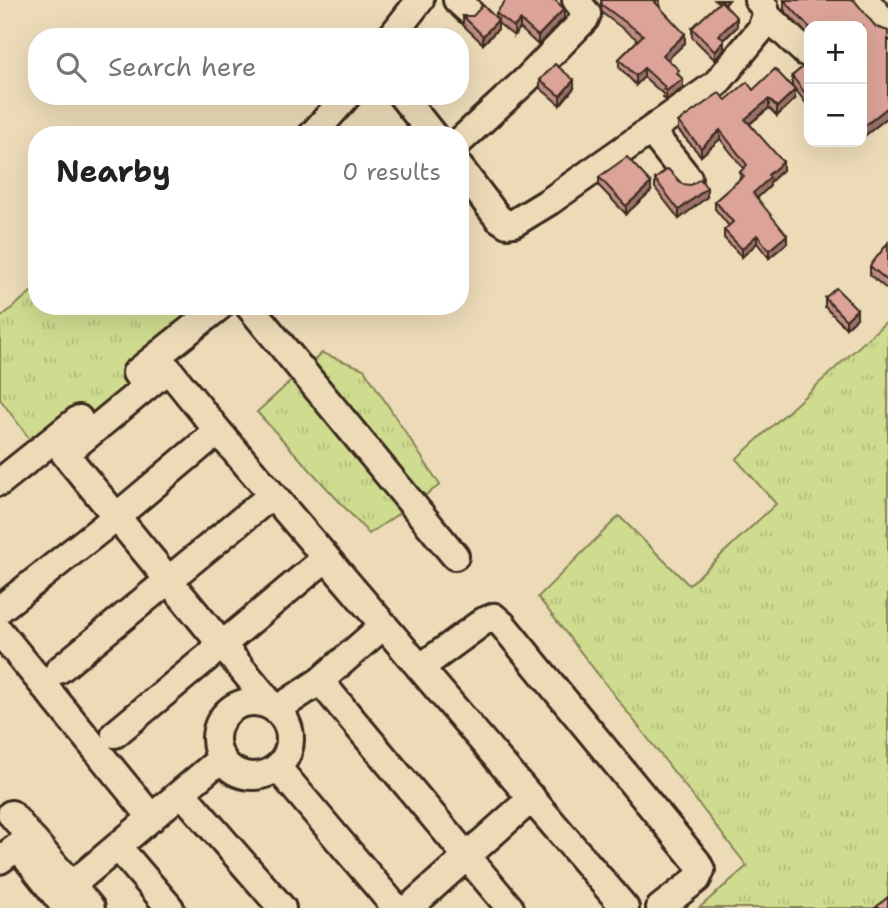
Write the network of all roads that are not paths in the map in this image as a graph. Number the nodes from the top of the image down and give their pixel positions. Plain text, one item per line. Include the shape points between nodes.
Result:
1 (419, 0) edge
2 (576, 0) edge
3 (864, 0) edge
4 (766, 6) edge
5 (888, 26) edge
6 (398, 28) edge
7 (804, 51) edge
8 (339, 105) edge
9 (409, 105) edge
10 (320, 126) edge
11 (426, 126) edge
12 (651, 131) junction
13 (469, 133) edge
14 (688, 178) dead end
15 (469, 180) edge
16 (209, 315) edge
17 (256, 315) edge
18 (218, 431) junction
19 (0, 482) edge
20 (272, 495) junction
21 (116, 517) junction
22 (456, 556) dead end
23 (326, 558) junction
24 (168, 579) junction
25 (0, 609) edge
26 (384, 625) junction
27 (0, 632) edge
28 (222, 645) junction
29 (420, 668) junction
30 (59, 670) dead end
31 (320, 681) junction
32 (276, 710) junction
33 (115, 734) dead end
34 (222, 758) junction
35 (277, 767) junction
36 (182, 793) junction
37 (532, 798) junction
38 (152, 818) junction
39 (5, 820) edge
40 (118, 847) junction
41 (9, 853) edge
42 (465, 856) junction
43 (69, 897) edge
44 (91, 908) edge
45 (170, 908) edge
46 (282, 908) edge
47 (396, 908) edge
48 (409, 908) edge
49 (510, 908) edge
50 (625, 908) edge
51 (660, 908) edge

1 - 6 street
2 - 13 street via 587,14 585,19
3 - 5 street
4 - 7 street
4 - 12 street via 761,29 716,84
8 - 10 street
9 - 11 street
12 - 14 street
12 - 15 street via 514,223 498,218
16 - 19 street
17 - 22 street
18 - 20 street
18 - 21 street
18 - 21 street via 168,369 75,445 65,454
20 - 23 street
20 - 24 street
21 - 24 street
21 - 25 street
23 - 26 street
23 - 28 street
24 - 28 street
24 - 30 street
26 - 29 street
26 - 31 street
27 - 38 street
28 - 32 street
28 - 33 street
29 - 37 street
29 - 51 street via 484,621 494,617 502,624 697,862 701,870 697,879
31 - 32 street
31 - 42 street
32 - 34 street via 246,703 226,715 217,736
32 - 35 street via 290,734 285,759
34 - 35 street via 240,774 252,776
34 - 36 street
35 - 47 street
36 - 38 street
36 - 46 street
37 - 42 street
37 - 50 street
38 - 40 street
39 - 41 street
39 - 43 street
40 - 43 street
40 - 45 street
41 - 43 street
42 - 48 street
42 - 49 street
43 - 44 street

